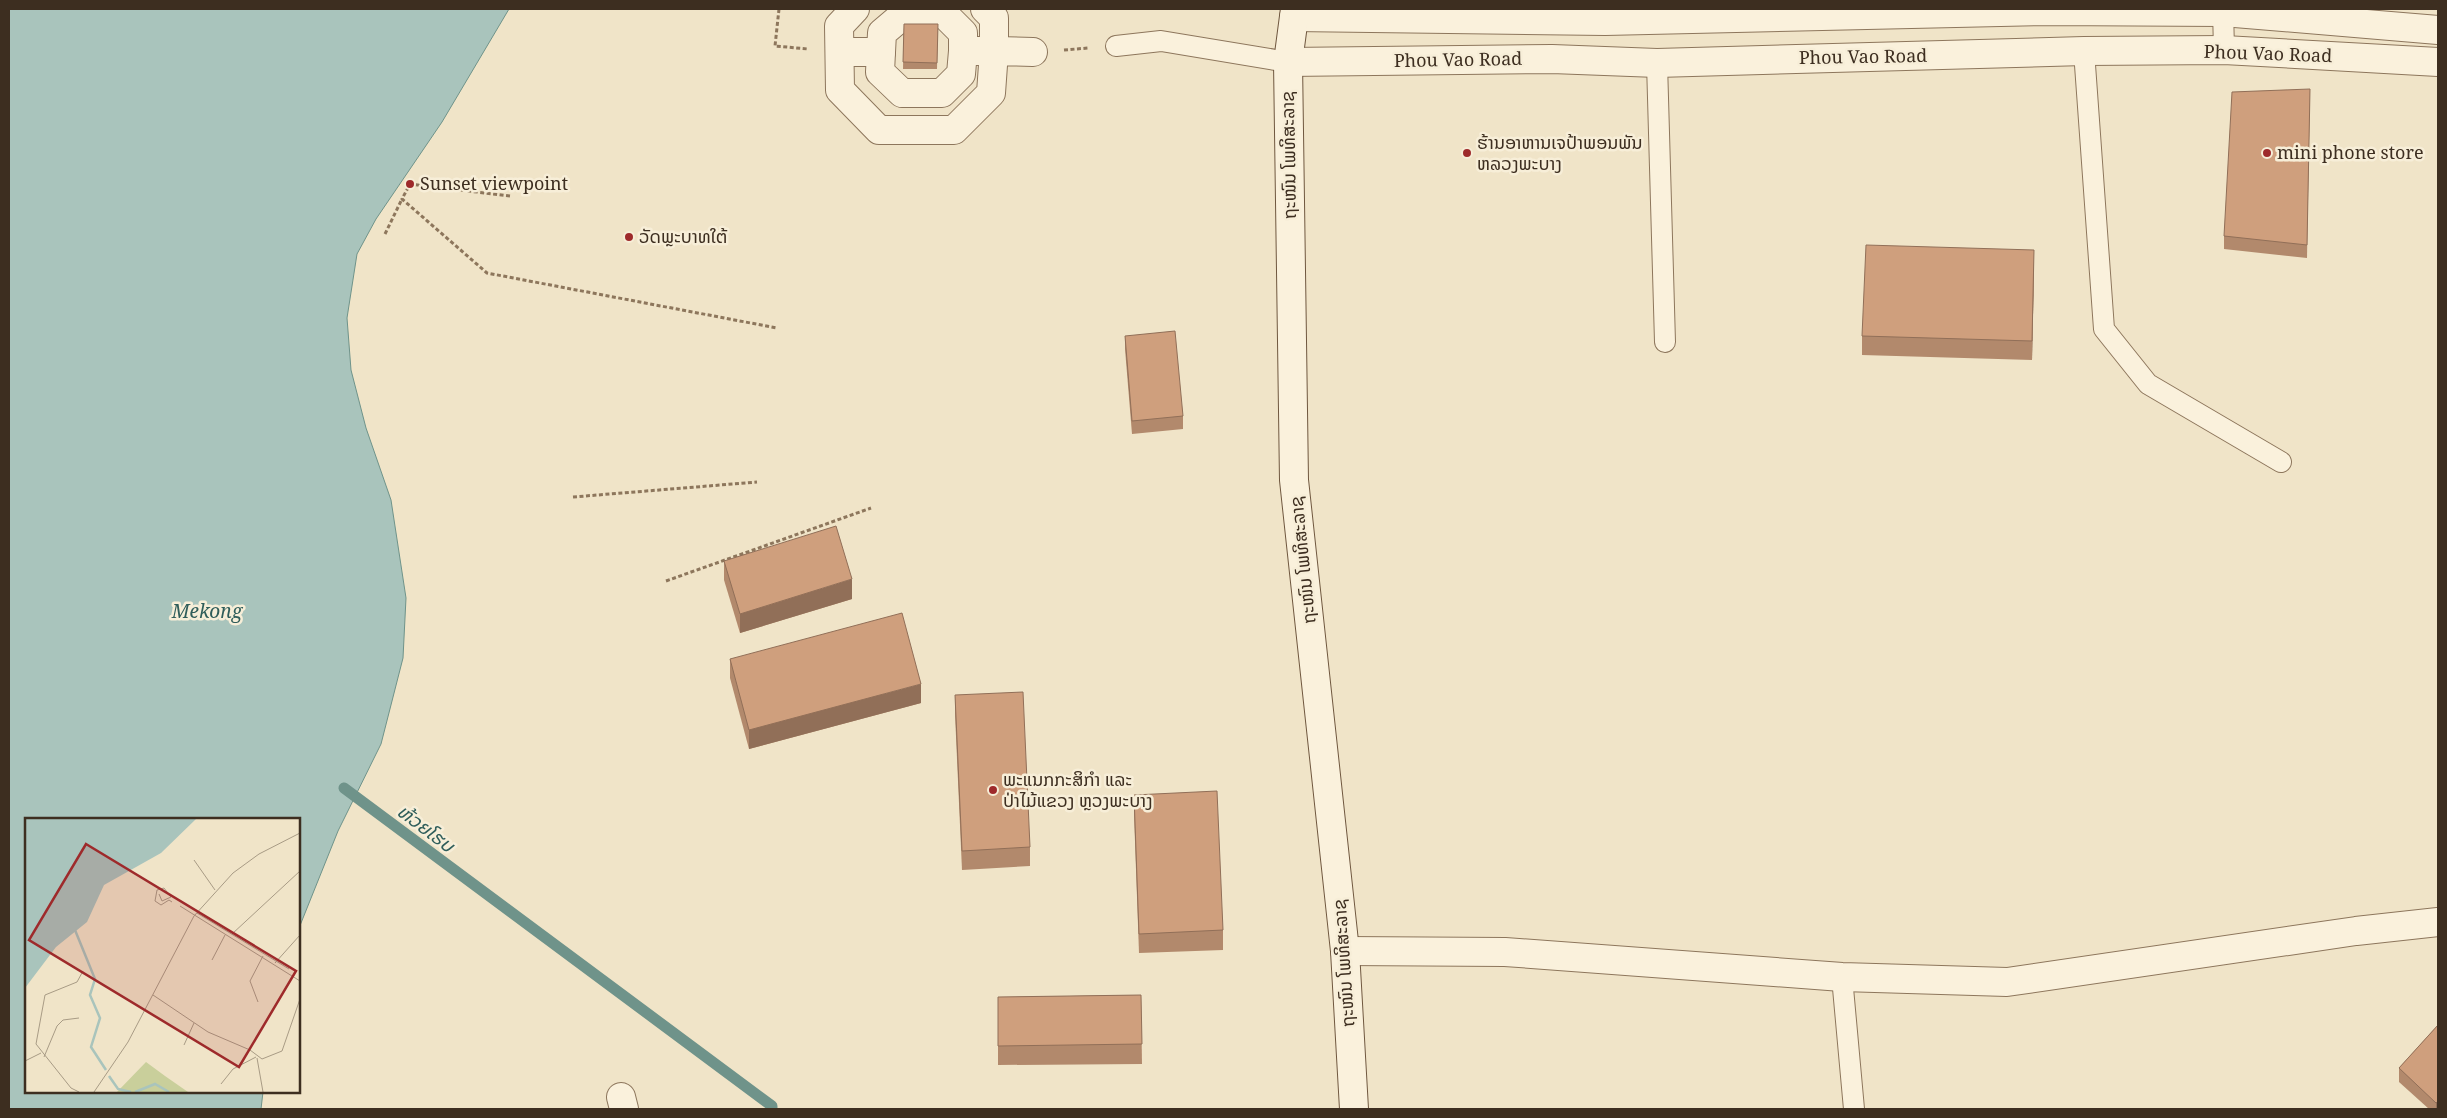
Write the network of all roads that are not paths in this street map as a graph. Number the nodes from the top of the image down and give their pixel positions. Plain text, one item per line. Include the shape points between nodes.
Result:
1 (855, 9) edge
2 (985, 9) edge
3 (2223, 11) edge
4 (1295, 13) edge
5 (1709, 14) edge
6 (2438, 30) edge
7 (1116, 46) road end
8 (2224, 50) junction
9 (963, 51) junction
10 (994, 51) junction
11 (840, 52) junction
12 (881, 52) junction
13 (1033, 52) road end
14 (2084, 52) junction
15 (1288, 62) junction
16 (1657, 62) junction
17 (2438, 62) edge
18 (1665, 342) dead end
19 (2281, 462) dead end
20 (2438, 922) edge
21 (1345, 951) junction
22 (1842, 977) junction
23 (1354, 1109) edge
24 (1854, 1109) edge

1 - 11 street via 839,26
2 - 10 street via 994,18
3 - 5 street, Phou Vao Road
3 - 6 street, Phou Vao Road
3 - 8 lane
4 - 5 street, Phou Vao Road via 1605,21
4 - 15 street, ຖະໜົນ ໂພທິສະລາຊ
7 - 15 lane via 1161,41
8 - 14 street, Phou Vao Road
8 - 17 street, Phou Vao Road
9 - 10 street
9 - 12 street via 963,33 942,12 909,10 882,33
9 - 12 street via 961,74 942,93 902,93 880,72
10 - 11 street via 991,93 954,130 878,130 840,90
10 - 13 street
11 - 12 street
14 - 16 street, Phou Vao Road
14 - 19 lane via 2104,329 2148,384
15 - 16 street, Phou Vao Road via 1552,59
15 - 21 street, ຖະໜົນ ໂພທິສະລາຊ via 1294,480
16 - 18 lane
20 - 22 street via 2007,982
21 - 22 street via 1505,952
21 - 23 street, ຖະໜົນ ໂພທິສະລາຊ
22 - 24 lane

